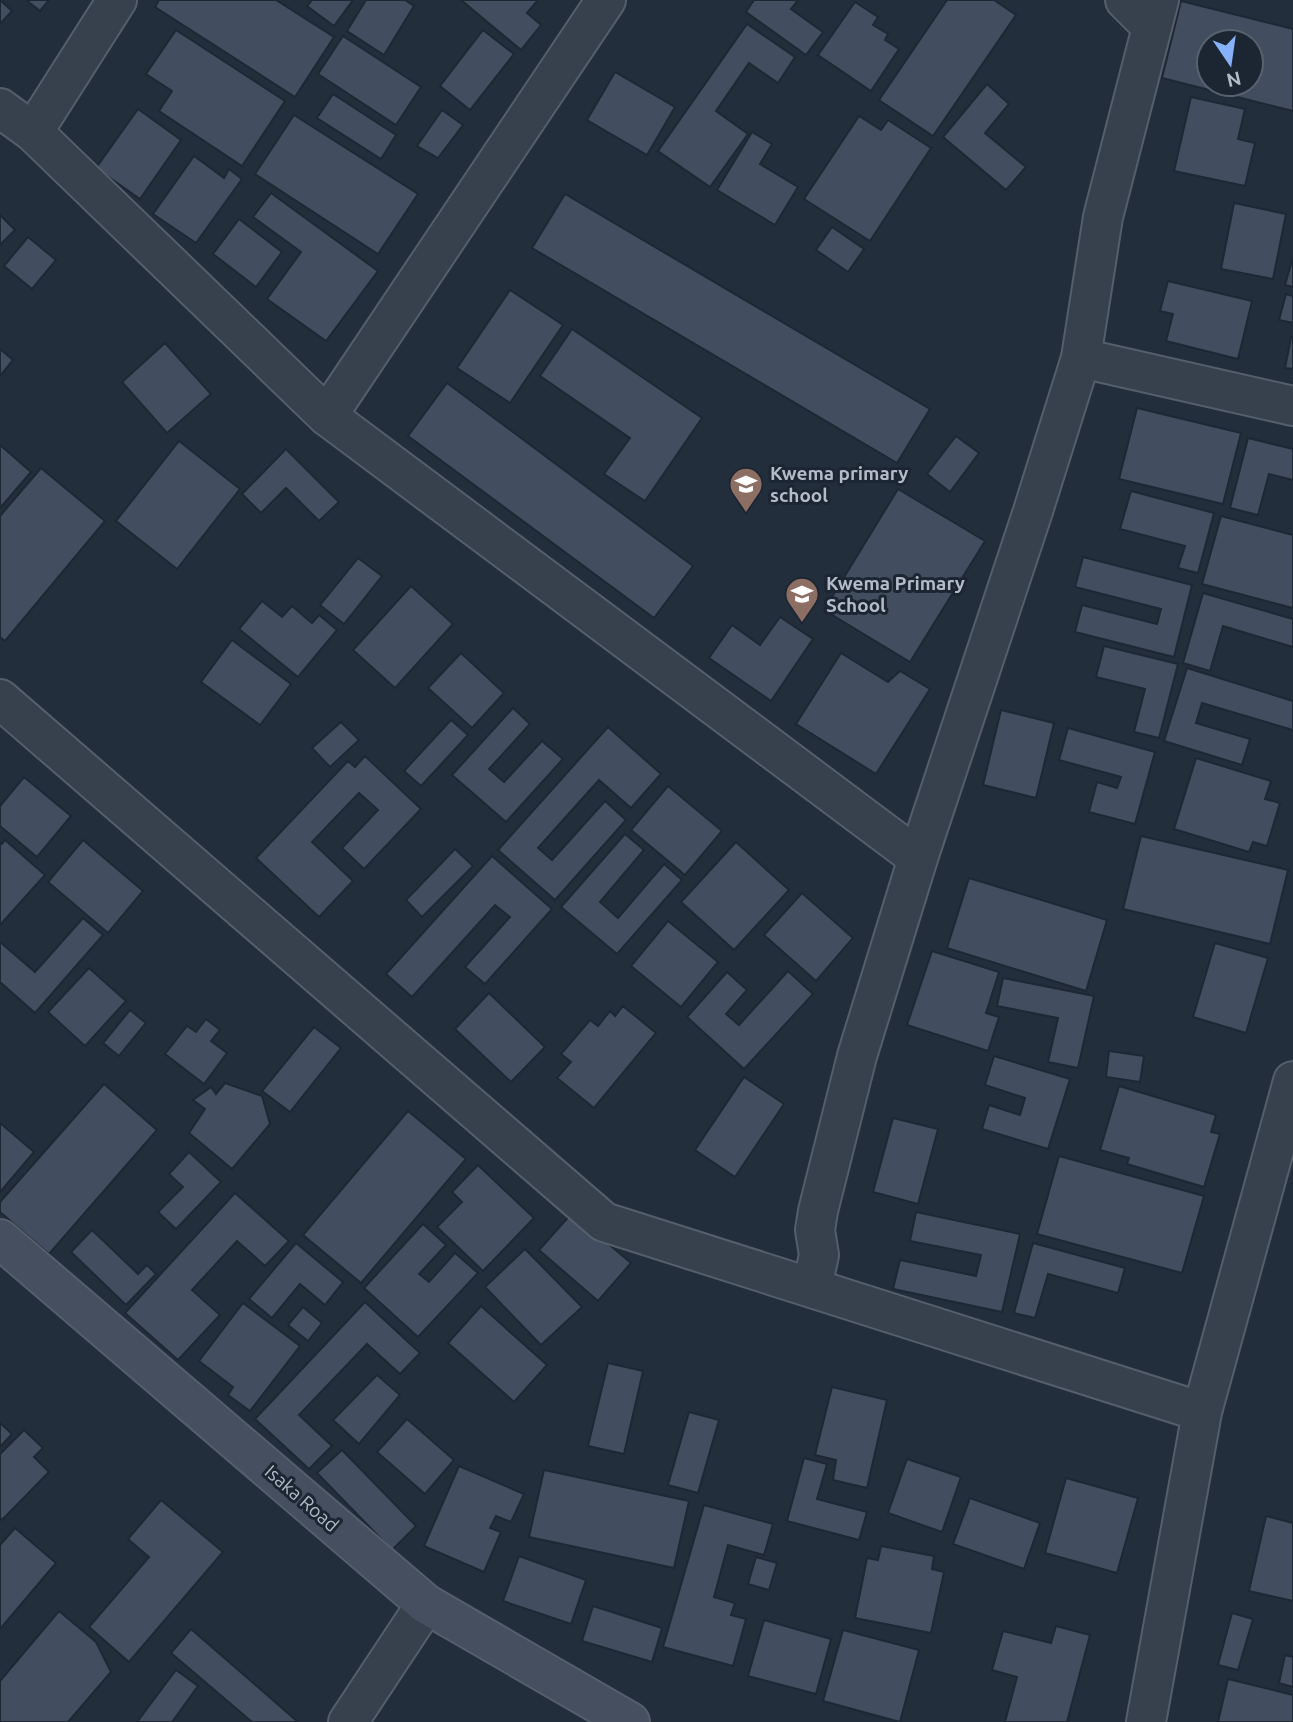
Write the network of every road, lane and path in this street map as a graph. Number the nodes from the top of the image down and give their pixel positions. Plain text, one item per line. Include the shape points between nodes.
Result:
1 (117, 0) edge
2 (606, 0) edge
3 (1125, 0) edge
4 (1156, 13) edge
5 (0, 108) edge
6 (33, 132) junction
7 (1081, 358) junction
8 (1293, 407) edge
9 (327, 416) junction
10 (0, 699) edge
11 (918, 858) junction
12 (1293, 1081) edge
13 (0, 1239) edge
14 (812, 1287) junction
15 (1202, 1412) junction
16 (426, 1604) junction
17 (348, 1722) edge
18 (630, 1722) edge
19 (1146, 1722) edge

1 - 6 street
2 - 9 street
3 - 4 street
4 - 7 street via 1103,216
5 - 6 street
6 - 9 street
7 - 8 street
7 - 11 street
9 - 11 street
10 - 14 street via 604,1222
11 - 14 street via 857,1056 818,1211 819,1255
12 - 15 street
13 - 16 street, Isaka Road
14 - 15 street
15 - 19 street
16 - 17 street
16 - 18 street, Isaka Road

